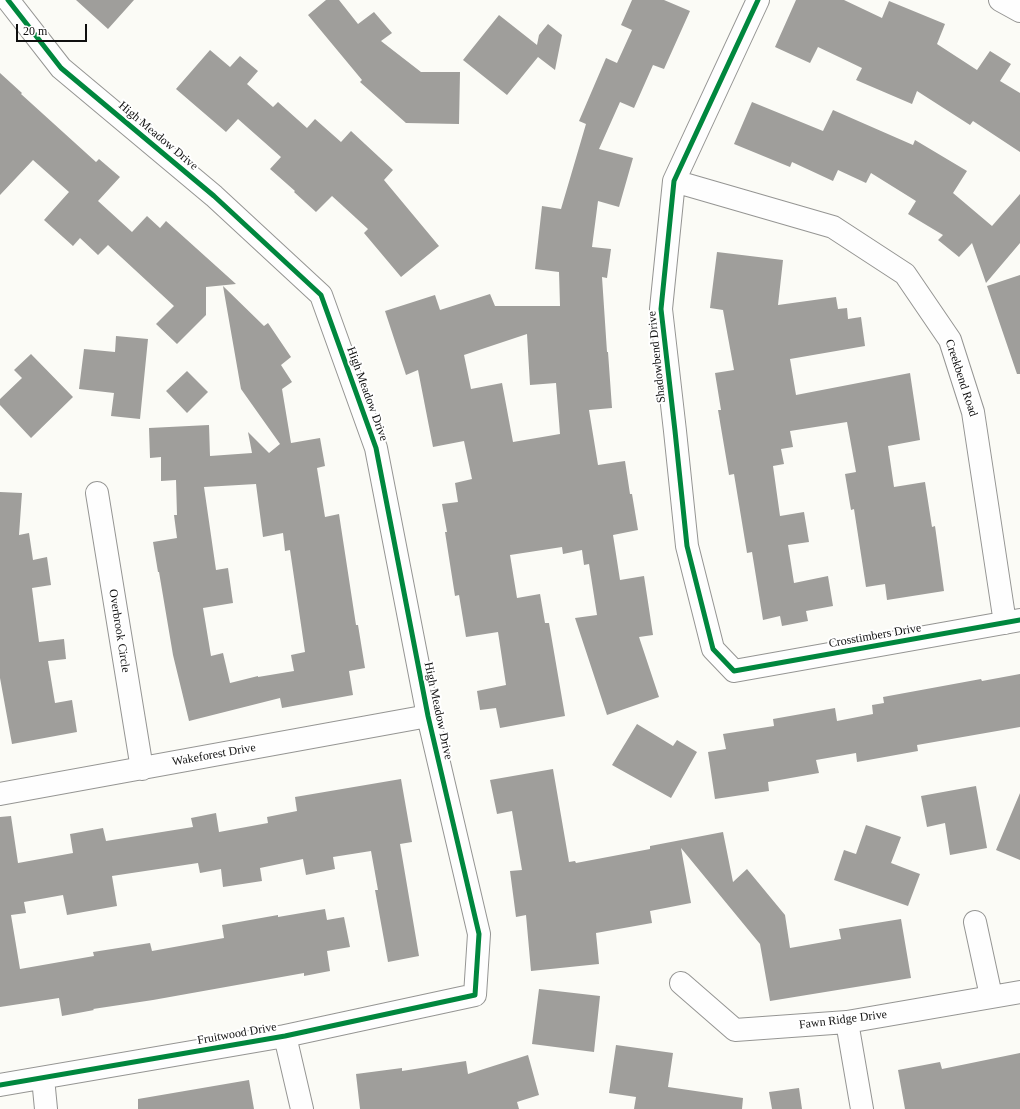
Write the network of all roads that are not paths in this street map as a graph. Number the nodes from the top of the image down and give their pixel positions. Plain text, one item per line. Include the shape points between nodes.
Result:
1 (8, 0) edge
2 (758, 0) edge
3 (1000, 0) edge
4 (1020, 11) edge
5 (674, 181) junction
6 (97, 493) dead end
7 (1013, 622) edge
8 (734, 671) joint
9 (428, 716) junction
10 (142, 768) junction
11 (0, 794) edge
12 (975, 922) dead end
13 (681, 983) dead end
14 (1020, 992) edge
15 (475, 995) joint
16 (991, 996) junction
17 (846, 1022) junction
18 (286, 1036) junction
19 (43, 1078) junction
20 (0, 1085) edge
21 (46, 1109) edge
22 (302, 1109) edge
23 (862, 1109) edge

1 - 9 street, High Meadow Drive via 61,68 214,196 321,295 376,448
2 - 5 street, Shadowbend Drive
3 - 4 street
5 - 7 street, Creekbend Road via 833,227 905,274 950,340 973,412
5 - 8 street, Shadowbend Drive via 660,309 687,546 713,649
6 - 10 street, Overbrook Circle
7 - 8 street, Crosstimbers Drive
9 - 10 street, Wakeforest Drive
9 - 15 street, High Meadow Drive via 479,934
10 - 11 street, Wakeforest Drive
12 - 16 street
13 - 17 street, Fawn Ridge Drive via 735,1030
14 - 16 street, Fawn Ridge Drive
15 - 18 street, Fruitwood Drive
16 - 17 street, Fawn Ridge Drive
17 - 23 street
18 - 19 street, Fruitwood Drive
18 - 22 street
19 - 20 street, Fruitwood Drive
19 - 21 street

